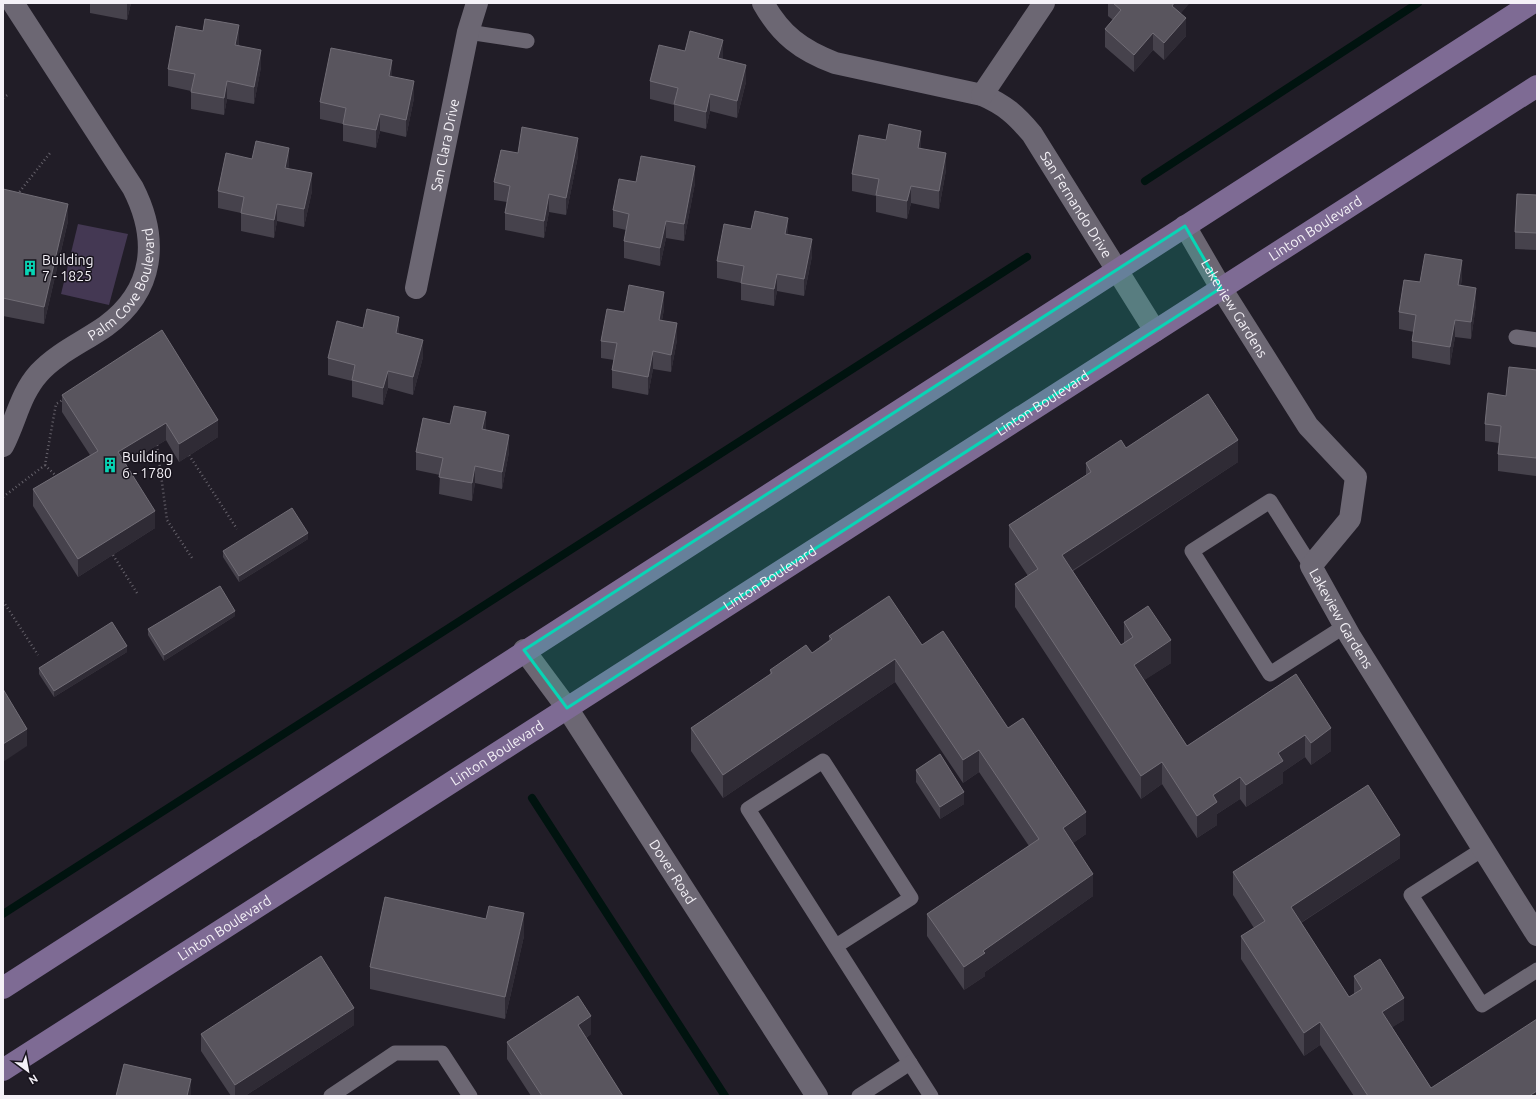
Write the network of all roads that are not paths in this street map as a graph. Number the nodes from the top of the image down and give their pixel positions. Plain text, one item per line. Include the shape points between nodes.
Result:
1 (12, 3) edge
2 (477, 3) edge
3 (762, 3) edge
4 (1044, 3) edge
5 (1532, 3) edge
6 (468, 32) junction
7 (526, 41) dead end
8 (1537, 86) edge
9 (982, 95) junction
10 (1185, 226) junction
11 (1118, 269) junction
12 (416, 288) dead end
13 (1221, 288) junction
14 (1155, 331) junction
15 (1516, 337) dead end
16 (1537, 340) edge
17 (3, 446) edge
18 (1311, 566) junction
19 (1345, 626) junction
20 (524, 650) junction
21 (566, 708) junction
22 (1483, 849) junction
23 (1537, 935) edge
24 (836, 946) junction
25 (1537, 970) edge
26 (3, 988) edge
27 (910, 1063) junction
28 (3, 1070) edge
29 (331, 1096) edge
30 (470, 1096) edge
31 (817, 1096) edge
32 (859, 1096) edge
33 (932, 1096) edge

1 - 17 street, Palm Cove Boulevard via 133,188 143,207 150,244 148,263 133,298 107,325 56,358 40,372 26,389
2 - 6 street, San Clara Drive
3 - 9 street, San Fernando Drive via 783,32 798,46 816,56 835,63
4 - 9 street
5 - 10 main road
6 - 7 lane
6 - 12 street, San Clara Drive
8 - 13 main road, Linton Boulevard
9 - 11 street, San Fernando Drive via 1000,103 1032,134
10 - 11 main road
10 - 13 street, Lakeview Gardens
11 - 14 street, San Fernando Drive
11 - 20 main road
13 - 14 main road, Linton Boulevard
13 - 18 street, Lakeview Gardens via 1308,426 1356,477 1350,519
14 - 21 main road, Linton Boulevard
15 - 16 lane
18 - 19 street, Lakeview Gardens
18 - 19 lane via 1270,501 1192,551 1270,674
19 - 22 street, Lakeview Gardens
20 - 21 street, Dover Road
20 - 26 main road
21 - 28 main road, Linton Boulevard
21 - 31 street, Dover Road
22 - 23 street, Lakeview Gardens
22 - 25 lane via 1411,895 1482,1006
24 - 24 lane via 748,809 823,761 911,898
24 - 27 lane
27 - 32 lane
27 - 33 lane
29 - 30 lane via 395,1053 442,1054

